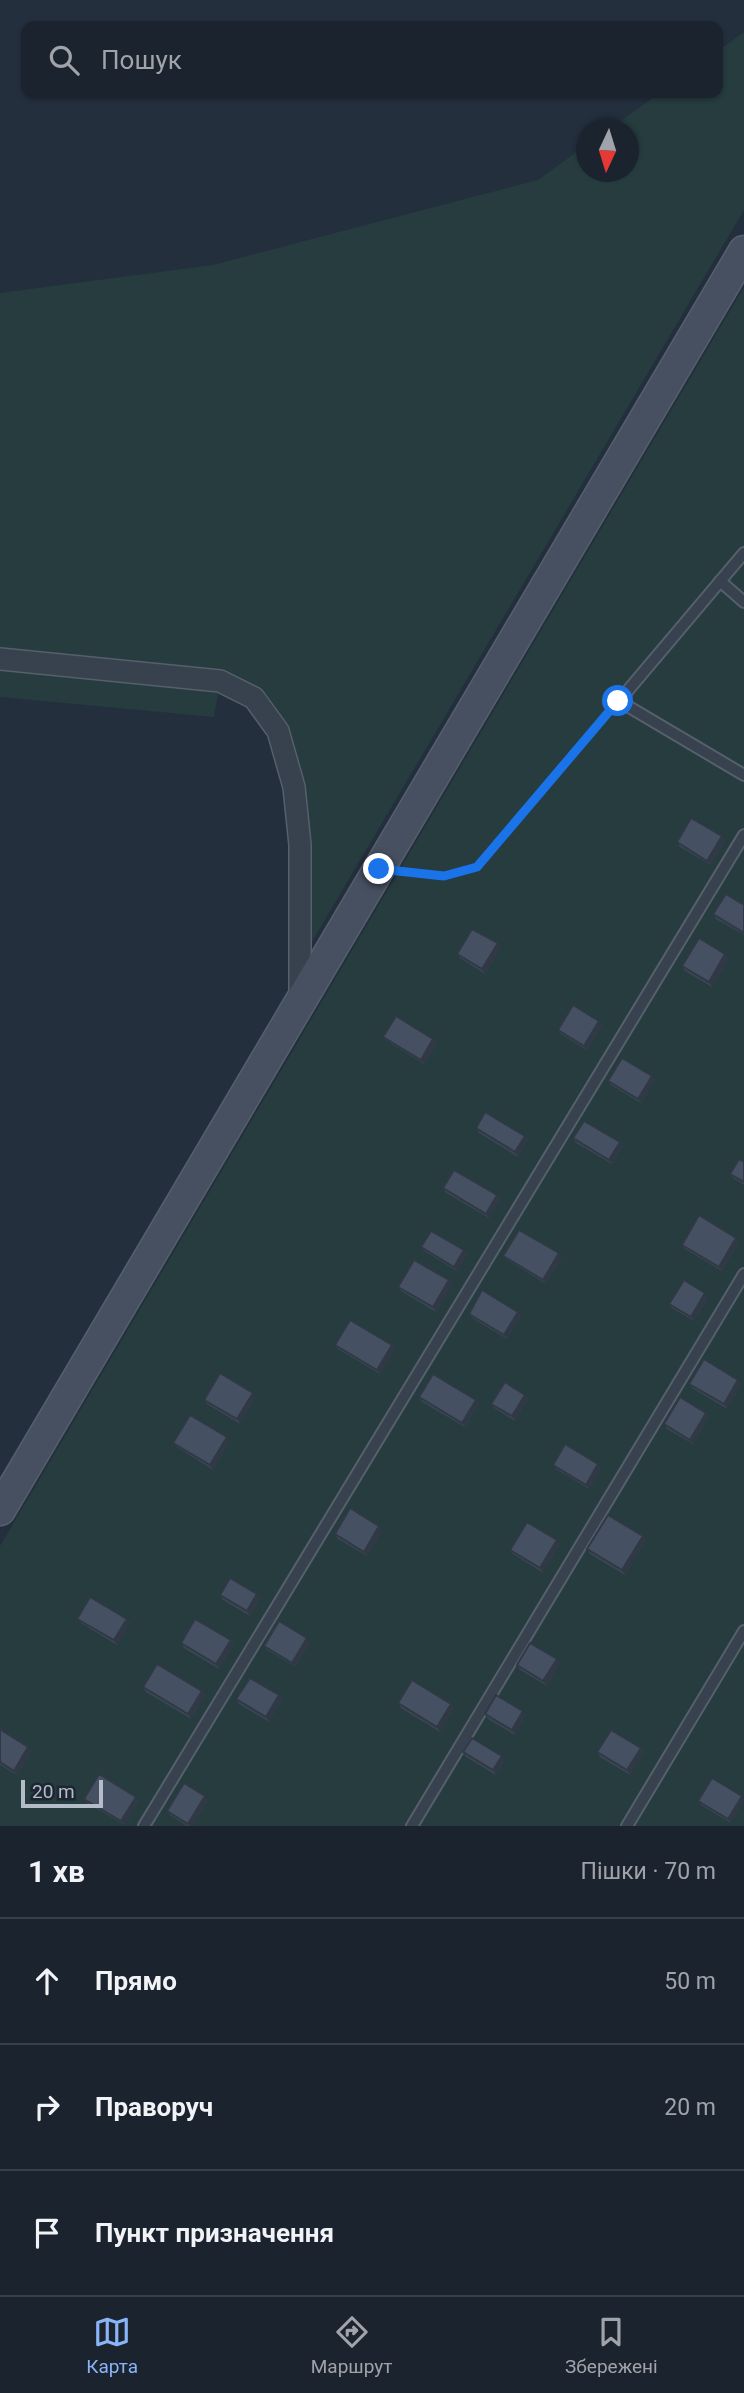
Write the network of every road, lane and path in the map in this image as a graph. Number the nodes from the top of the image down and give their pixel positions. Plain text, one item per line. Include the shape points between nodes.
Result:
1 (744, 251) edge
2 (744, 553) edge
3 (720, 581) junction
4 (744, 602) edge
5 (0, 659) edge
6 (618, 701) junction
7 (744, 775) edge
8 (744, 835) edge
9 (379, 869) junction
10 (300, 1002) junction
11 (744, 1274) edge
12 (0, 1510) edge
13 (744, 1631) edge
14 (144, 1826) edge
15 (412, 1826) edge
16 (628, 1826) edge

1 - 9 street
2 - 3 lane
3 - 4 lane
3 - 6 lane
5 - 10 street via 220,681 254,698 278,731 294,787 300,845
6 - 7 lane
6 - 9 path via 477,867 444,876
8 - 14 lane
9 - 10 street
10 - 12 street
11 - 15 lane
13 - 16 lane

